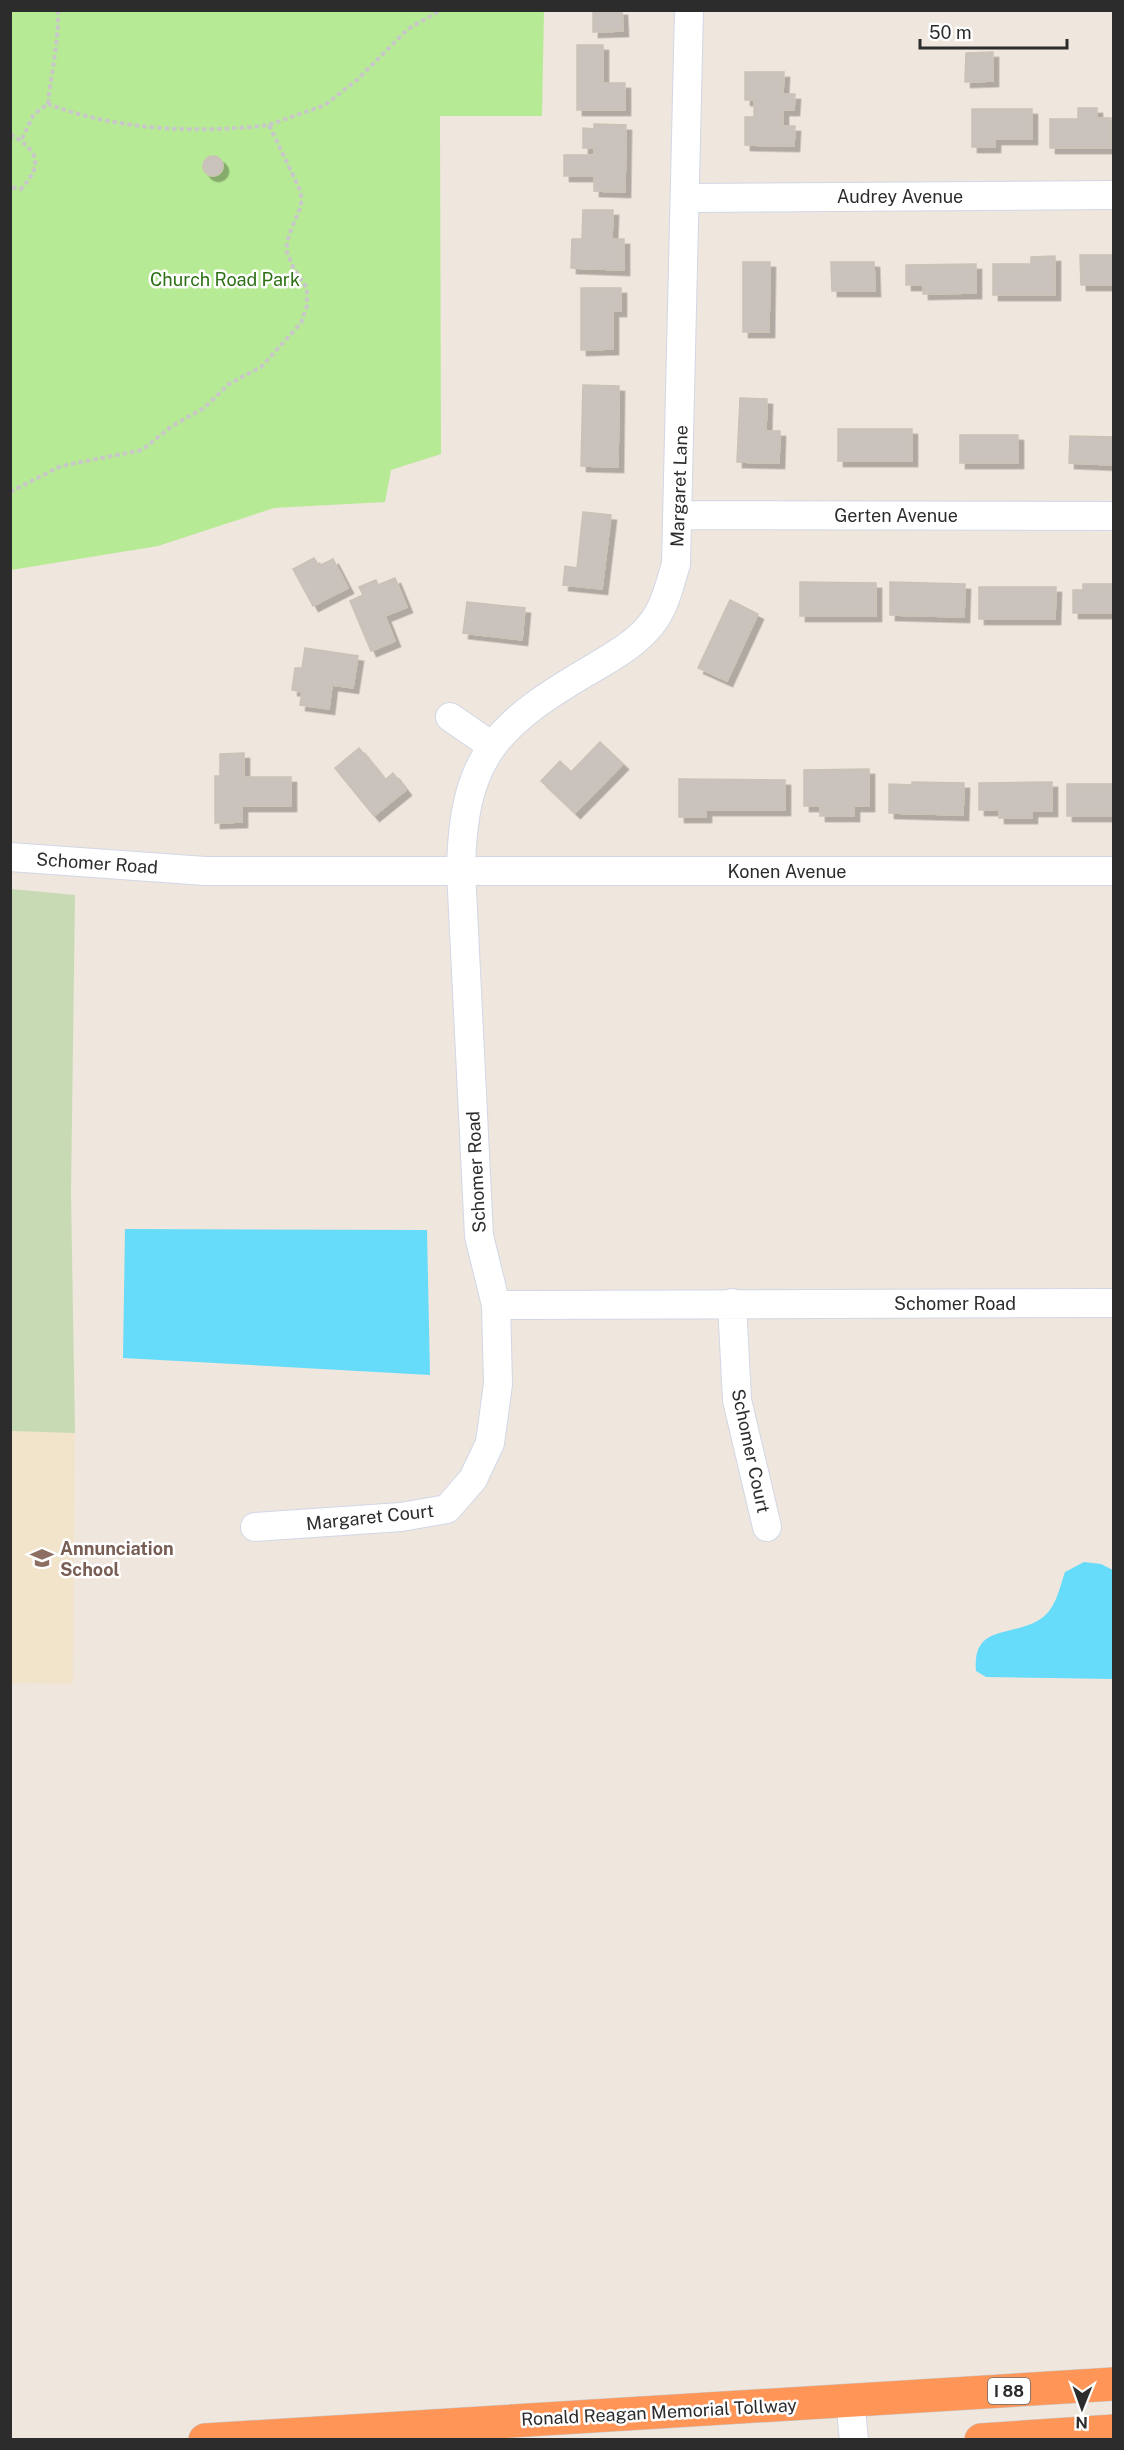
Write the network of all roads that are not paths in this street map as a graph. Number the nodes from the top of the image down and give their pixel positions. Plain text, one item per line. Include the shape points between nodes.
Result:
1 (689, 10) edge
2 (1113, 195) edge
3 (686, 198) junction
4 (679, 515) junction
5 (1113, 516) edge
6 (450, 717) dead end
7 (492, 746) junction
8 (10, 857) edge
9 (461, 870) junction
10 (1113, 871) edge
11 (732, 1303) junction
12 (1113, 1303) edge
13 (496, 1305) junction
14 (255, 1527) dead end
15 (767, 1527) dead end
16 (1113, 2384) edge
17 (850, 2400) junction
18 (1113, 2432) edge
19 (206, 2439) edge
20 (854, 2439) edge
21 (981, 2439) edge

1 - 3 street, Margaret Lane
2 - 3 street, Audrey Avenue
3 - 4 street, Margaret Lane
4 - 5 street, Gerten Avenue
4 - 7 street, Margaret Lane via 676,564 654,621 615,655 540,699 511,723
6 - 7 street
7 - 9 street, Margaret Lane via 468,797 461,831
8 - 9 street, Schomer Road via 205,871
9 - 10 street, Konen Avenue
9 - 13 street, Schomer Road via 479,1236
11 - 12 street, Schomer Road
11 - 13 street, Schomer Road
11 - 15 street, Schomer Court via 737,1400
13 - 14 street, Margaret Court via 498,1384 490,1443 473,1479 447,1509 401,1517
16 - 17 highway, Ronald Reagan Memorial Tollway / I 88
17 - 19 highway, Ronald Reagan Memorial Tollway / I 88
17 - 20 street
18 - 21 highway

